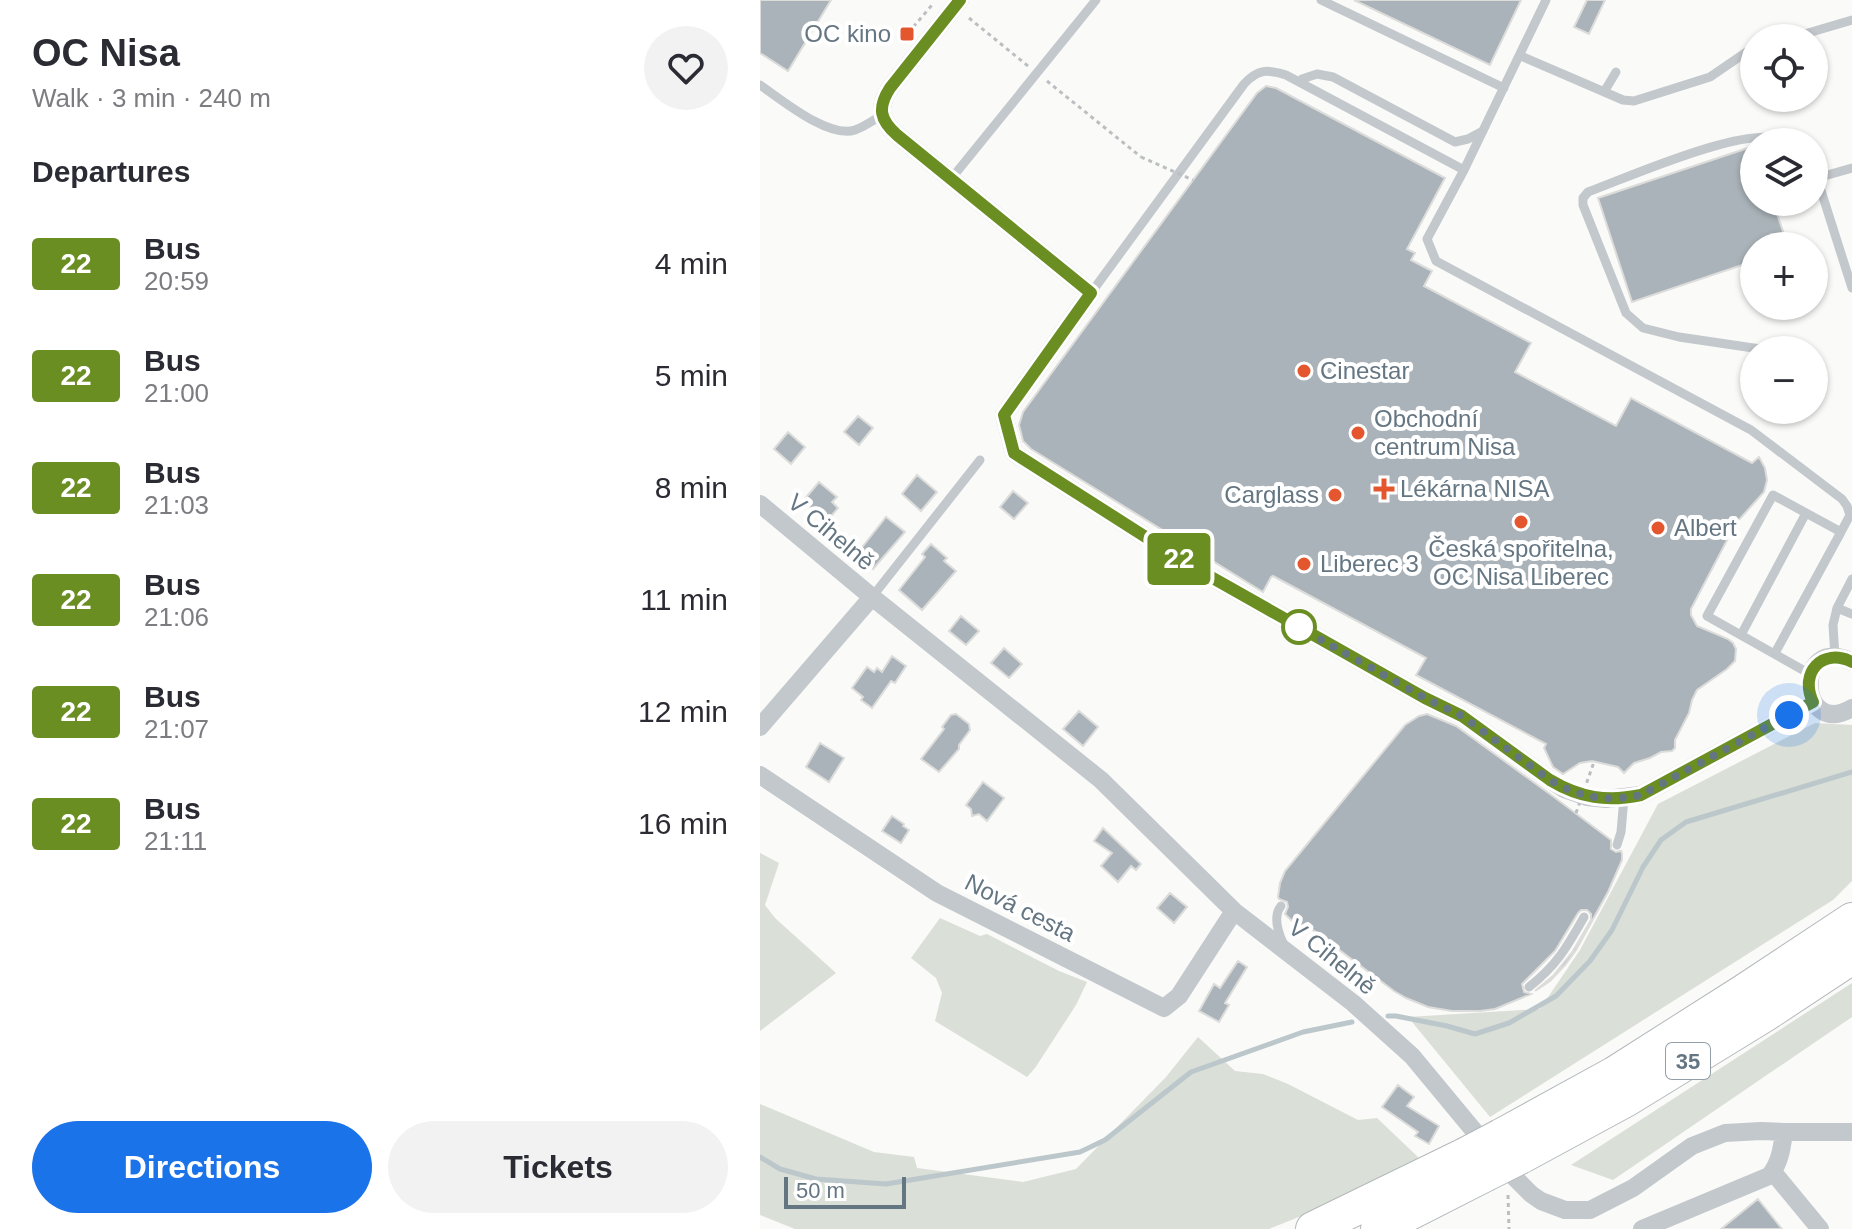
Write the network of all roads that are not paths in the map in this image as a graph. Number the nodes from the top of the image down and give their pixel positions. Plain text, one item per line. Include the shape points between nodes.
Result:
1 (960, 0) edge
2 (1096, 0) edge
3 (1321, 0) edge
4 (1546, 0) edge
5 (1852, 20) edge
6 (1828, 27) edge
7 (1521, 56) junction
8 (1740, 56) edge
9 (1616, 72) dead end
10 (1302, 79) dead end
11 (760, 85) edge
12 (1504, 88) junction
13 (1604, 92) junction
14 (882, 115) junction
15 (1484, 129) junction
16 (1740, 138) edge
17 (1852, 168) edge
18 (1464, 170) junction
19 (1828, 173) edge
20 (951, 179) junction
21 (1828, 213) edge
22 (1850, 276) edge
23 (1852, 288) edge
24 (1091, 293) junction
25 (1740, 346) edge
26 (980, 460) dead end
27 (760, 504) edge
28 (1806, 513) junction
29 (1841, 532) junction
30 (1852, 579) edge
31 (872, 597) junction
32 (1837, 608) junction
33 (1852, 614) edge
34 (1741, 635) junction
35 (1775, 653) junction
36 (1843, 660) edge
37 (1810, 674) junction
38 (1813, 702) junction
39 (1852, 708) edge
40 (760, 727) edge
41 (760, 775) edge
42 (1624, 798) junction
43 (1617, 845) dead end
44 (1281, 906) dead end
45 (1234, 911) junction
46 (1584, 917) dead end
47 (1852, 920) edge
48 (1292, 955) junction
49 (1852, 957) edge
50 (1529, 987) dead end
51 (1784, 1132) junction
52 (1852, 1132) edge
53 (1497, 1160) junction
54 (1773, 1172) junction
55 (1313, 1229) edge
56 (1378, 1229) edge
57 (1642, 1229) edge
58 (1820, 1229) edge

1 - 14 street via 890,88
2 - 20 lane
3 - 12 lane
4 - 7 lane
5 - 6 lane
7 - 12 lane
7 - 13 lane
8 - 13 lane via 1710,77 1634,101
9 - 13 lane
10 - 15 lane via 1317,74 1333,77 1455,142
11 - 14 lane via 840,132 854,131
12 - 15 lane
14 - 20 street
15 - 18 lane
16 - 25 lane via 1588,192 1583,205 1626,313 1643,328
17 - 19 lane
18 - 24 lane via 1286,75 1263,71 1244,84
18 - 29 lane via 1427,239 1436,261 1751,430 1842,499 1850,515
20 - 24 street
21 - 22 lane
22 - 23 lane
24 - 42 street via 1004,415 1014,453 1426,706 1462,716 1564,789 1587,797
26 - 31 lane, V Cihelně
27 - 31 street, V Cihelně
28 - 29 lane
28 - 34 lane
28 - 34 lane via 1773,495 1707,616
29 - 35 lane
30 - 32 lane
31 - 40 street, V Cihelně
31 - 45 street, V Cihelně via 1101,780
32 - 33 lane
32 - 36 lane via 1833,625
34 - 35 lane
35 - 37 lane
36 - 37 street via 1820,662
37 - 38 street
38 - 39 street via 1828,712
38 - 42 street via 1641,795
41 - 45 street, Nová cesta via 937,893 1164,1008 1179,996
42 - 43 lane
44 - 48 lane via 1276,919
45 - 48 street, V Cihelně
46 - 50 lane via 1548,972
47 - 53 highway, 35 via 1614,1074
48 - 53 street, V Cihelně via 1412,1056 1504,1167
49 - 53 highway, 35 via 1627,1099
51 - 52 street, V Cihelně
51 - 53 street, V Cihelně via 1725,1133 1692,1146 1633,1188 1590,1210 1552,1207
51 - 54 street
53 - 55 highway, 35
53 - 56 highway, 35
54 - 57 street
54 - 58 street

